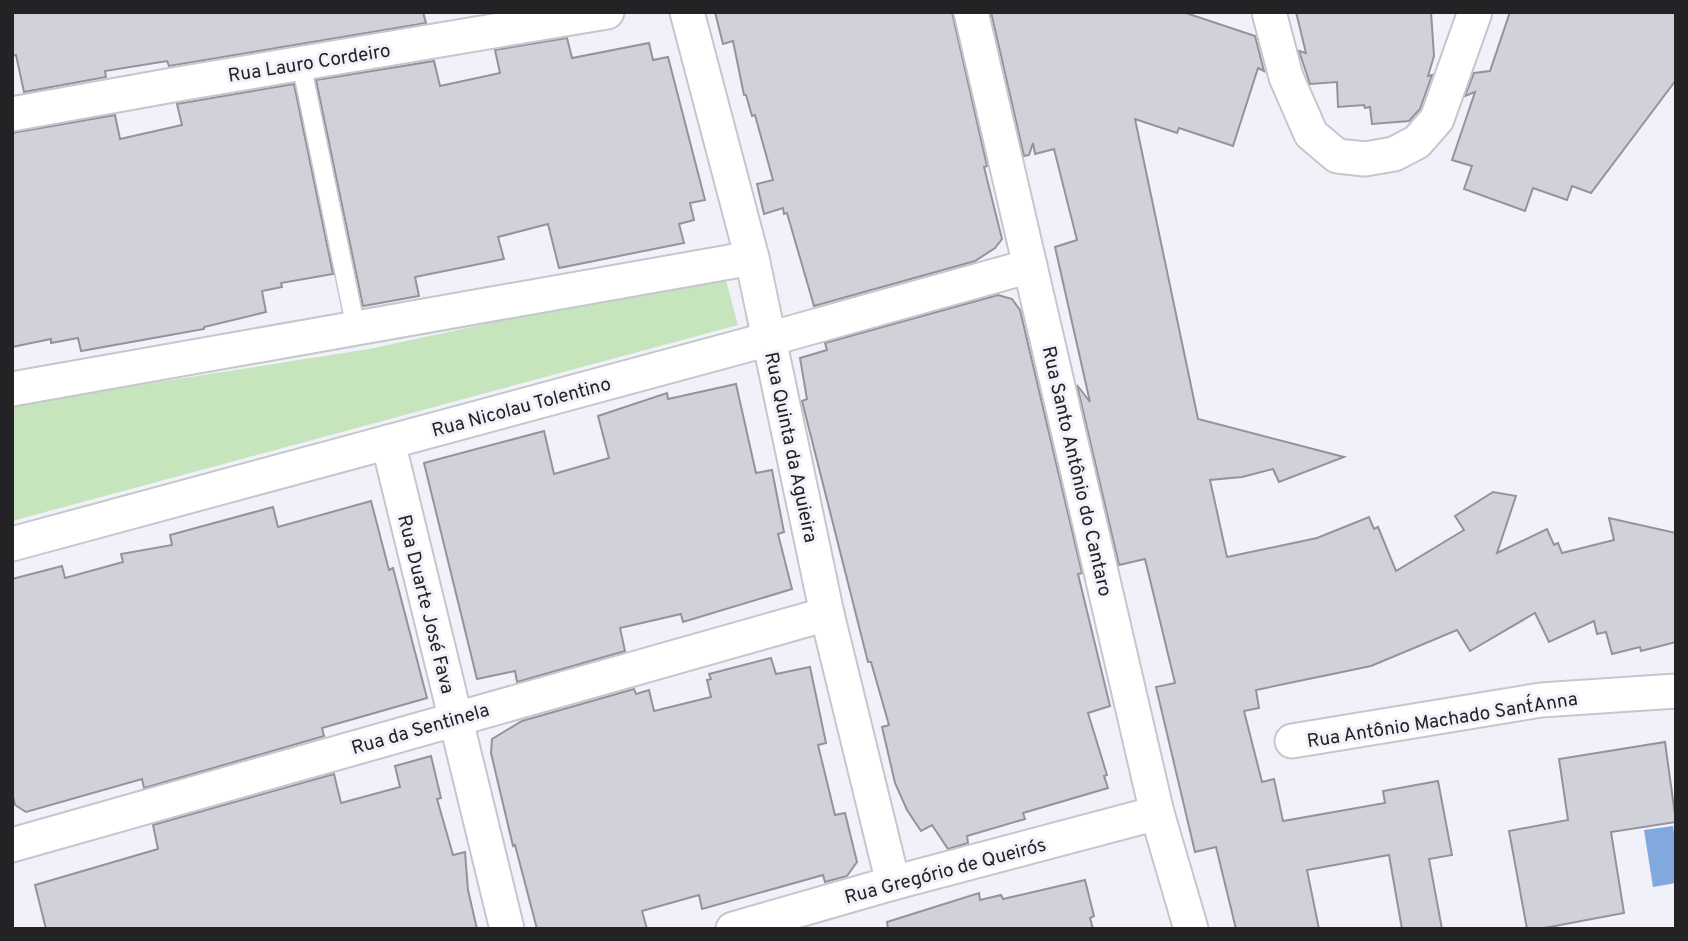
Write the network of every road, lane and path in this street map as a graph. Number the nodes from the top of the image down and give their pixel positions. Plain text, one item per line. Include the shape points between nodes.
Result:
1 (607, 12) edge
2 (687, 12) edge
3 (971, 12) edge
4 (1269, 12) edge
5 (1475, 12) edge
6 (301, 63) junction
7 (12, 114) edge
8 (752, 258) junction
9 (1030, 266) junction
10 (356, 329) junction
11 (769, 339) junction
12 (12, 389) edge
13 (388, 442) junction
14 (12, 544) edge
15 (827, 614) junction
16 (1676, 691) edge
17 (454, 719) junction
18 (1292, 741) dead end
19 (1157, 813) junction
20 (12, 845) edge
21 (893, 883) junction
22 (506, 929) edge
23 (733, 929) edge
24 (1191, 929) edge

1 - 6 street, Rua Lauro Cordeiro
2 - 8 street, Rua Quinta da Aguieira
3 - 9 street, Rua Santo Antônio do Cantaro
4 - 5 street via 1286,77 1311,134 1338,156 1365,159 1394,154 1417,142 1437,119
6 - 7 street, Rua Lauro Cordeiro
6 - 10 lane
8 - 10 street
8 - 11 street, Rua Quinta da Aguieira
9 - 11 street, Rua Nicolau Tolentino
9 - 19 street, Rua Santo Antônio do Cantaro
10 - 12 street
11 - 13 street, Rua Nicolau Tolentino
11 - 15 street, Rua Quinta da Aguieira
13 - 14 street, Rua Nicolau Tolentino
13 - 17 street, Rua Duarte José Fava
15 - 17 street, Rua da Sentinela
15 - 21 street, Rua Quinta da Aguieira
16 - 18 street, Rua Antônio Machado Sant´Anna via 1541,699
17 - 20 street, Rua da Sentinela
17 - 22 street, Rua Duarte José Fava
19 - 21 street, Rua Gregório de Queirós
19 - 24 street, Rua Santo Antônio do Cantaro
21 - 23 street, Rua Gregório de Queirós

